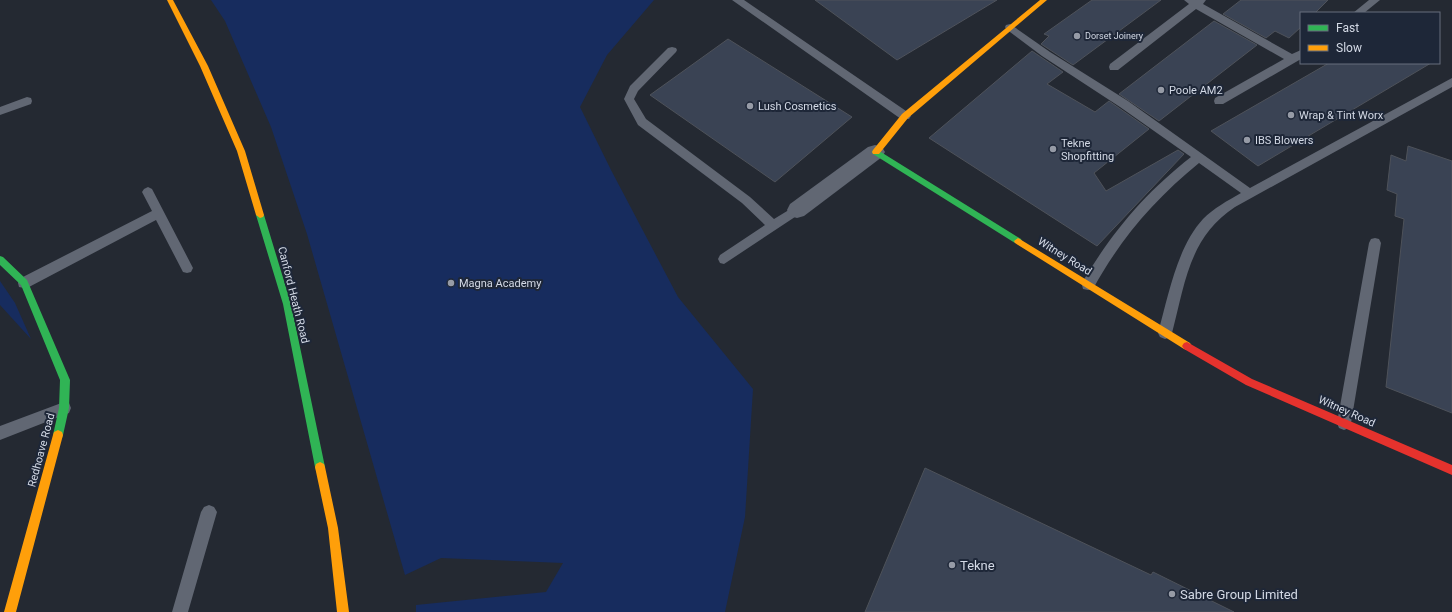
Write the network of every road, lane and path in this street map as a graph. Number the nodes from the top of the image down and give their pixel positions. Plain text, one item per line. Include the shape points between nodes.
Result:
1 (170, 0) edge
2 (737, 0) edge
3 (1044, 0) edge
4 (1375, 0) edge
5 (1196, 1) edge
6 (1359, 12) edge
7 (1010, 28) junction
8 (672, 50) dead end
9 (1296, 56) edge
10 (1114, 67) dead end
11 (1452, 82) edge
12 (27, 101) dead end
13 (1219, 101) dead end
14 (0, 111) edge
15 (906, 116) junction
16 (875, 152) junction
17 (1199, 157) junction
18 (148, 192) dead end
19 (1249, 193) junction
20 (797, 210) joint
21 (159, 213) junction
22 (773, 226) junction
23 (1375, 243) dead end
24 (724, 259) dead end
25 (0, 260) edge
26 (187, 268) dead end
27 (24, 283) junction
28 (1088, 285) junction
29 (1165, 333) junction
30 (64, 408) junction
31 (1344, 423) junction
32 (0, 433) edge
33 (1452, 470) edge
34 (209, 512) dead end
35 (10, 612) edge
36 (180, 612) edge
37 (343, 612) edge

1 - 37 street, Canford Heath Road via 204,66 241,151 287,304 333,528
2 - 15 lane
3 - 7 street
4 - 6 lane
5 - 9 lane
5 - 10 lane
7 - 15 street
7 - 17 lane
8 - 22 lane via 634,89 629,99 634,110 642,122 746,200
9 - 13 lane
11 - 19 lane
12 - 14 lane
15 - 16 street
16 - 20 street
16 - 28 street, Witney Road
17 - 19 lane
17 - 28 lane via 1141,209 1112,245
18 - 21 lane
19 - 29 lane via 1215,214 1198,235 1184,267
20 - 22 lane
21 - 26 lane
21 - 27 lane
22 - 24 lane
23 - 31 lane
25 - 27 street, Redhoave Road
27 - 30 street, Redhoave Road via 65,380
28 - 29 street, Witney Road
29 - 31 street, Witney Road via 1249,382
30 - 32 lane
30 - 35 street, Redhoave Road
31 - 33 street, Witney Road
34 - 36 lane

